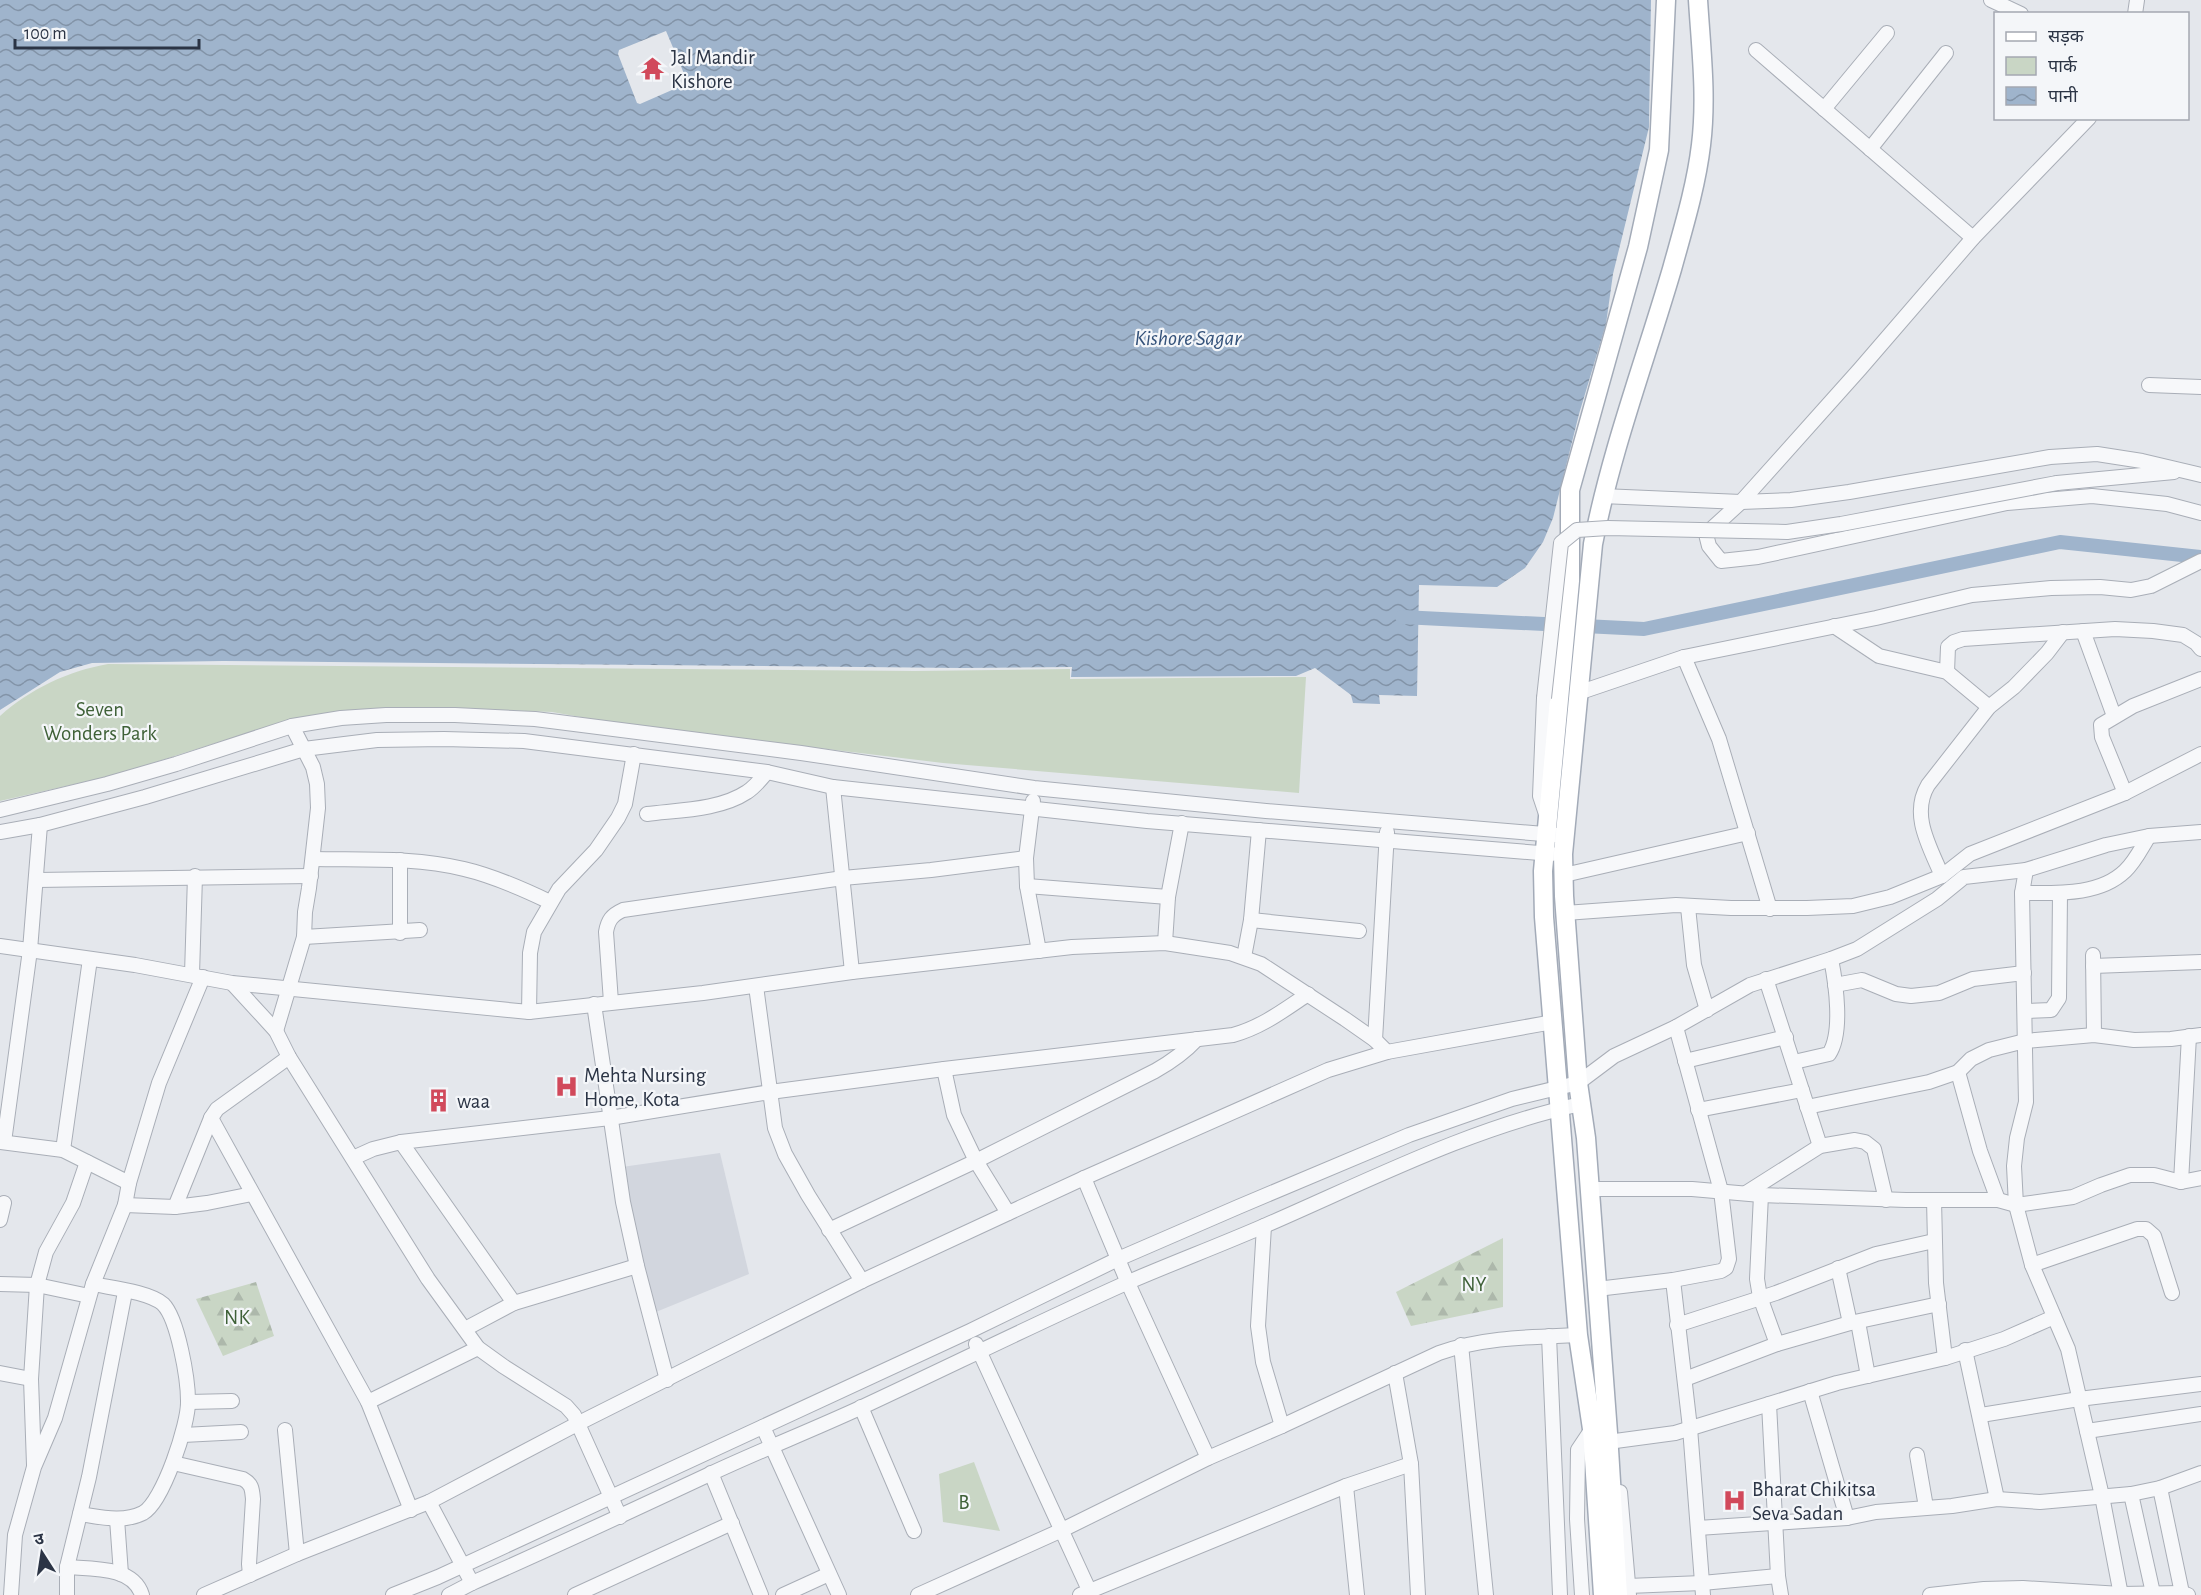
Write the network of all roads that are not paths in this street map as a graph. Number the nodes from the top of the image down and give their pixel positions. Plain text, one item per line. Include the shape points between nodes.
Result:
1 (1666, 0) edge
2 (1698, 0) edge
3 (1991, 0) edge
4 (2017, 12) edge
5 (1887, 33) dead end
6 (1756, 50) dead end
7 (1946, 53) dead end
8 (1824, 109) junction
9 (2087, 120) edge
10 (1870, 149) junction
11 (1973, 238) junction
12 (2149, 385) dead end
13 (2201, 387) edge
14 (2183, 471) junction
15 (2201, 476) edge
16 (1602, 496) junction
17 (1741, 502) junction
18 (2201, 513) edge
19 (2201, 561) edge
20 (1834, 626) junction
21 (2083, 631) junction
22 (2063, 632) junction
23 (2201, 649) edge
24 (1684, 657) junction
25 (1947, 672) junction
26 (2201, 679) edge
27 (1579, 686) junction
28 (1989, 707) junction
29 (2114, 716) junction
30 (292, 726) junction
31 (304, 749) junction
32 (634, 754) junction
33 (2201, 754) edge
34 (767, 772) junction
35 (833, 787) junction
36 (1034, 788) junction
37 (2126, 793) junction
38 (1032, 808) junction
39 (0, 810) edge
40 (647, 814) dead end
41 (1387, 821) junction
42 (1182, 823) junction
43 (40, 825) junction
44 (1547, 827) junction
45 (1259, 830) junction
46 (0, 832) edge
47 (2201, 832) edge
48 (1748, 833) junction
49 (1565, 836) junction
50 (2149, 836) junction
51 (1386, 840) junction
52 (1554, 854) junction
53 (1026, 858) junction
54 (313, 859) junction
55 (400, 860) junction
56 (1957, 863) junction
57 (2026, 870) junction
58 (1564, 875) junction
59 (195, 876) junction
60 (311, 876) junction
61 (1942, 876) junction
62 (1964, 877) junction
63 (843, 878) junction
64 (37, 880) junction
65 (1027, 886) junction
66 (2022, 893) junction
67 (2060, 893) junction
68 (1168, 897) junction
69 (550, 902) junction
70 (1688, 907) junction
71 (1770, 909) junction
72 (1565, 912) junction
73 (1251, 920) junction
74 (420, 930) dead end
75 (1359, 931) dead end
76 (400, 933) junction
77 (304, 937) junction
78 (1165, 943) junction
79 (0, 946) edge
80 (30, 950) junction
81 (1039, 951) junction
82 (1244, 957) junction
83 (90, 959) junction
84 (1831, 960) junction
85 (2201, 963) edge
86 (852, 972) junction
87 (2024, 974) junction
88 (198, 976) junction
89 (1766, 979) junction
90 (232, 983) junction
91 (1835, 985) junction
92 (756, 986) junction
93 (290, 989) junction
94 (1308, 994) junction
95 (611, 1002) junction
96 (594, 1004) junction
97 (1707, 1010) junction
98 (2025, 1011) junction
99 (529, 1012) junction
100 (1553, 1022) junction
101 (1676, 1027) junction
102 (276, 1031) junction
103 (2094, 1035) junction
104 (2195, 1036) edge
105 (1786, 1037) junction
106 (1197, 1039) junction
107 (1375, 1040) junction
108 (2025, 1041) junction
109 (1387, 1052) junction
110 (289, 1057) junction
111 (1684, 1061) junction
112 (1794, 1062) junction
113 (944, 1069) junction
114 (1958, 1072) junction
115 (1578, 1083) junction
116 (1559, 1088) junction
117 (1802, 1090) junction
118 (770, 1092) junction
119 (1581, 1104) junction
120 (1807, 1107) junction
121 (1560, 1108) junction
122 (1698, 1110) junction
123 (211, 1118) junction
124 (610, 1118) junction
125 (2, 1142) edge
126 (401, 1142) junction
127 (1820, 1146) junction
128 (63, 1150) junction
129 (353, 1158) junction
130 (976, 1161) junction
131 (87, 1162) junction
132 (1084, 1178) junction
133 (2201, 1178) edge
134 (2181, 1182) junction
135 (129, 1184) junction
136 (1590, 1189) junction
137 (1721, 1191) junction
138 (1746, 1193) junction
139 (252, 1194) junction
140 (1761, 1195) junction
141 (1886, 1200) junction
142 (1934, 1200) junction
143 (1998, 1200) junction
144 (4, 1203) dead end
145 (125, 1205) junction
146 (2016, 1205) junction
147 (175, 1207) junction
148 (1008, 1213) junction
149 (0, 1220) edge
150 (1264, 1226) junction
151 (829, 1230) junction
152 (1934, 1241) junction
153 (1118, 1259) junction
154 (2032, 1265) junction
155 (637, 1266) junction
156 (1838, 1268) junction
157 (1672, 1280) junction
158 (862, 1281) junction
159 (1128, 1282) junction
160 (0, 1284) edge
161 (37, 1285) junction
162 (1597, 1289) junction
163 (91, 1290) junction
164 (125, 1292) junction
165 (2172, 1293) dead end
166 (1760, 1297) junction
167 (514, 1303) junction
168 (1939, 1304) junction
169 (2054, 1317) junction
170 (1854, 1322) junction
171 (1677, 1325) junction
172 (465, 1329) junction
173 (970, 1331) junction
174 (1578, 1335) junction
175 (1549, 1336) junction
176 (1777, 1344) junction
177 (1461, 1345) junction
178 (478, 1348) junction
179 (979, 1350) junction
180 (1965, 1350) junction
181 (1946, 1358) junction
182 (0, 1373) edge
183 (1395, 1373) junction
184 (1868, 1376) junction
185 (31, 1379) junction
186 (1685, 1379) junction
187 (667, 1380) junction
188 (2201, 1384) edge
189 (1810, 1391) junction
190 (2079, 1399) junction
191 (232, 1401) dead end
192 (189, 1402) junction
193 (368, 1402) junction
194 (1768, 1404) junction
195 (861, 1407) junction
196 (1981, 1415) junction
197 (2200, 1416) edge
198 (579, 1423) junction
199 (763, 1426) junction
200 (1282, 1426) junction
201 (1690, 1428) junction
202 (1592, 1429) junction
203 (285, 1430) dead end
204 (2087, 1431) junction
205 (242, 1432) dead end
206 (183, 1435) junction
207 (1608, 1445) junction
208 (772, 1446) junction
209 (1917, 1455) dead end
210 (1208, 1458) junction
211 (173, 1463) junction
212 (1411, 1464) junction
213 (34, 1467) junction
214 (711, 1473) junction
215 (2201, 1473) edge
216 (1602, 1476) junction
217 (1346, 1486) junction
218 (2160, 1488) junction
219 (2131, 1494) junction
220 (612, 1496) junction
221 (2102, 1496) junction
222 (1997, 1499) junction
223 (429, 1502) junction
224 (1926, 1507) junction
225 (411, 1510) junction
226 (80, 1514) junction
227 (620, 1517) junction
228 (1847, 1518) junction
229 (117, 1519) junction
230 (732, 1523) junction
231 (1776, 1523) junction
232 (1698, 1528) junction
233 (1062, 1530) junction
234 (914, 1531) dead end
235 (0, 1533) edge
236 (15, 1535) junction
237 (297, 1554) junction
238 (462, 1564) junction
239 (67, 1567) junction
240 (121, 1574) junction
241 (829, 1574) junction
242 (250, 1575) junction
243 (438, 1576) junction
244 (1778, 1576) junction
245 (472, 1583) junction
246 (1703, 1589) edge
247 (1625, 1592) edge
248 (2024, 1592) edge
249 (1084, 1593) edge
250 (1581, 1593) edge
251 (2153, 1593) junction
252 (1949, 1594) edge
253 (2121, 1594) edge
254 (2185, 1594) edge
255 (11, 1595) edge
256 (67, 1595) edge
257 (142, 1595) edge
258 (204, 1595) edge
259 (393, 1595) edge
260 (450, 1595) edge
261 (575, 1595) edge
262 (761, 1595) edge
263 (783, 1595) edge
264 (839, 1595) edge
265 (918, 1595) edge
266 (1357, 1595) edge
267 (1418, 1595) edge
268 (1486, 1595) edge
269 (1545, 1595) edge
270 (1560, 1595) edge
271 (1603, 1595) edge
272 (1781, 1595) edge
273 (1930, 1595) edge

1 - 44 main road via 1659,150 1638,247 1570,490 1570,581
2 - 16 main road via 1704,84 1701,145 1691,196
3 - 4 street
5 - 8 street
6 - 8 street
7 - 10 street
8 - 10 street
9 - 11 street
10 - 11 street
11 - 17 street
12 - 13 street
14 - 15 street
14 - 17 street via 2097,454 2050,457 1849,492
14 - 44 street, bridge via 2057,483 1787,532 1576,530 1561,543 1544,698 1540,796
16 - 17 street
16 - 27 main road via 1593,544
17 - 18 street via 1706,534 1709,546 1721,561 1758,557 2007,503 2092,496 2167,504
19 - 20 street via 2151,586 2131,590 2051,588 1972,595
20 - 24 street
20 - 25 street via 1879,656
21 - 22 street
21 - 23 street via 2134,630 2183,635
21 - 29 street
22 - 25 street via 1954,642 1948,647
22 - 28 street via 2014,687
24 - 27 street
24 - 48 street via 1719,739
25 - 28 street
26 - 29 street
27 - 49 main road
28 - 61 street via 1922,795 1924,832
29 - 37 street via 2103,722 2100,729
30 - 31 street
30 - 36 street via 386,715 535,719
30 - 39 street via 107,784
31 - 32 street via 377,740 444,739 524,741
31 - 43 street
31 - 54 street via 313,767 318,808
32 - 34 street
32 - 69 street via 625,804 618,818 596,850
33 - 37 street
34 - 35 street
34 - 40 street via 750,791 736,798
35 - 38 street
35 - 63 street
36 - 38 street
36 - 41 street
37 - 56 street
38 - 42 street
38 - 53 street
41 - 44 street
41 - 51 street
42 - 45 street
42 - 68 street
43 - 46 street
43 - 64 street
44 - 49 street
44 - 52 main road
45 - 51 street
45 - 73 street
47 - 50 street
48 - 58 street
48 - 71 street
49 - 52 main road
50 - 57 street
50 - 67 street via 2125,871 2095,887
51 - 52 street
51 - 107 street
52 - 58 main road
52 - 100 main road via 1543,871
53 - 63 street
53 - 65 street
54 - 55 street
54 - 60 street
55 - 69 street via 464,868
55 - 76 street
56 - 61 street
56 - 62 street
57 - 62 street
57 - 66 street
58 - 72 main road
59 - 60 street
59 - 64 street
59 - 88 street
60 - 77 street
61 - 71 street via 1890,897 1852,906
62 - 84 street via 1880,935
63 - 86 street
63 - 95 street via 623,910 613,915 606,932
64 - 80 street
65 - 68 street
65 - 81 street
66 - 67 street
66 - 87 street
67 - 98 street via 2059,998 2051,1010
68 - 78 street
69 - 99 street via 534,932
70 - 71 street
70 - 72 street
70 - 97 street via 1694,965
72 - 115 main road
73 - 75 street
73 - 82 street
74 - 76 street
76 - 77 street
77 - 93 street
78 - 81 street
78 - 82 street
79 - 80 street
80 - 83 street
80 - 125 street
81 - 86 street
82 - 94 street
83 - 88 street
83 - 128 street
84 - 89 street
84 - 91 street
85 - 103 street via 2093,960
86 - 92 street
87 - 91 street via 1973,979 1939,993 1911,996 1862,980
87 - 98 street
88 - 90 street
88 - 135 street via 159,1083
89 - 97 street
89 - 105 street
90 - 93 street
90 - 102 street
91 - 112 street via 1834,1047 1829,1054
92 - 95 street
92 - 118 street
93 - 99 street
93 - 102 street
94 - 106 street via 1249,1030
94 - 107 street
95 - 96 street
96 - 99 street
96 - 124 street
97 - 101 street
98 - 108 street
100 - 109 street
100 - 116 main road
101 - 111 street
101 - 115 street via 1614,1056
102 - 110 street
103 - 104 street via 2134,1040
103 - 108 street
104 - 134 street
105 - 111 street
105 - 112 street
106 - 113 street
106 - 130 street via 1165,1065
107 - 109 street
108 - 114 street via 1989,1050 1971,1059
108 - 146 street via 2026,1102 2014,1166
109 - 132 street via 1328,1070
110 - 123 street via 231,1097
110 - 129 street
111 - 122 street
112 - 117 street
113 - 118 street
113 - 130 street via 954,1115
114 - 120 street via 1929,1082
114 - 143 street
115 - 116 street
115 - 119 main road
116 - 121 main road
116 - 153 street via 1512,1099 1409,1135
117 - 120 street
117 - 122 street
118 - 124 street
118 - 151 street via 775,1128 785,1154
119 - 121 street
119 - 136 main road
120 - 127 street
121 - 150 street via 1490,1130 1383,1172
121 - 174 main road
122 - 137 street
123 - 139 street
123 - 147 street
124 - 126 street
124 - 155 street
125 - 128 street
126 - 129 street
126 - 167 street
127 - 138 street
127 - 141 street via 1855,1140 1874,1149
128 - 131 street
129 - 172 street
130 - 148 street
130 - 151 street
131 - 135 street
131 - 161 street via 73,1203 46,1252
132 - 148 street
132 - 153 street
133 - 134 street
134 - 146 street via 2130,1176 2073,1197
135 - 145 street
136 - 137 street
136 - 162 main road
137 - 138 street
137 - 157 street via 1729,1259 1726,1268
138 - 140 street
139 - 147 street
139 - 193 street
140 - 141 street
140 - 166 street
141 - 142 street
142 - 143 street
142 - 152 street
143 - 146 street
144 - 149 street
145 - 147 street
145 - 163 street
146 - 154 street
148 - 158 street
150 - 159 street
150 - 200 street via 1258,1326 1263,1362
151 - 158 street
152 - 156 street via 1876,1254
152 - 168 street
153 - 159 street
153 - 173 street
154 - 165 street via 2146,1229 2154,1236
154 - 169 street
155 - 167 street
155 - 187 street
156 - 166 street
156 - 170 street
157 - 162 street
157 - 171 street
158 - 187 street
159 - 179 street
159 - 210 street
160 - 161 street
161 - 163 street
161 - 185 street
162 - 207 main road
163 - 164 street
163 - 213 street via 55,1418
164 - 192 street via 157,1299 171,1317 178,1335
164 - 226 street
166 - 171 street
166 - 176 street
167 - 172 street
168 - 170 street
168 - 181 street
169 - 180 street
169 - 190 street via 2068,1349
170 - 176 street
170 - 184 street
171 - 186 street
172 - 178 street
173 - 179 street
173 - 199 street
174 - 175 street
174 - 202 main road
175 - 177 street
175 - 270 street
176 - 186 street
177 - 183 street
177 - 268 street
178 - 193 street
178 - 198 street via 566,1406
179 - 195 street
179 - 233 street
180 - 181 street
180 - 196 street
181 - 184 street
182 - 185 street
183 - 200 street
183 - 212 street
184 - 189 street
185 - 213 street
186 - 201 street
187 - 198 street
188 - 190 street
189 - 194 street
189 - 228 street
190 - 196 street
190 - 204 street
191 - 192 street
192 - 206 street
193 - 225 street
194 - 201 street
194 - 231 street
195 - 208 street
195 - 234 street
196 - 222 street
197 - 204 street
198 - 220 street
198 - 223 street
199 - 208 street
199 - 220 street
200 - 210 street
201 - 207 street
201 - 232 street
202 - 216 main road
202 - 250 street via 1578,1450
203 - 237 street
204 - 221 street
205 - 206 street
206 - 211 street
207 - 216 main road
207 - 247 street via 1618,1469
208 - 214 street
208 - 241 street
209 - 224 street
210 - 233 street
211 - 229 street via 149,1509
211 - 242 street via 249,1483 253,1499
212 - 217 street
212 - 267 street
213 - 236 street
214 - 227 street
214 - 230 street
215 - 218 street
216 - 247 main road
216 - 271 main road
217 - 249 street
217 - 266 street
218 - 219 street
218 - 254 street
219 - 221 street
219 - 251 street
220 - 227 street
220 - 238 street
221 - 222 street via 2040,1502
221 - 253 street
222 - 224 street
223 - 225 street
223 - 238 street
224 - 228 street
225 - 237 street
226 - 229 street
226 - 239 street
227 - 245 street
228 - 231 street
229 - 240 street
230 - 261 street
230 - 262 street
231 - 232 street
231 - 244 street
232 - 246 street
233 - 249 street
233 - 265 street
235 - 236 street
236 - 255 street
237 - 242 street
238 - 243 street
238 - 245 street
239 - 240 street
239 - 256 street
240 - 257 street via 132,1578
241 - 263 street
241 - 264 street
242 - 258 street
243 - 259 street
243 - 260 street
244 - 246 street
244 - 272 street
245 - 260 street
246 - 247 street
248 - 252 street via 1984,1589
248 - 253 street
250 - 270 street
251 - 253 street
251 - 254 street
252 - 273 street
269 - 270 street

